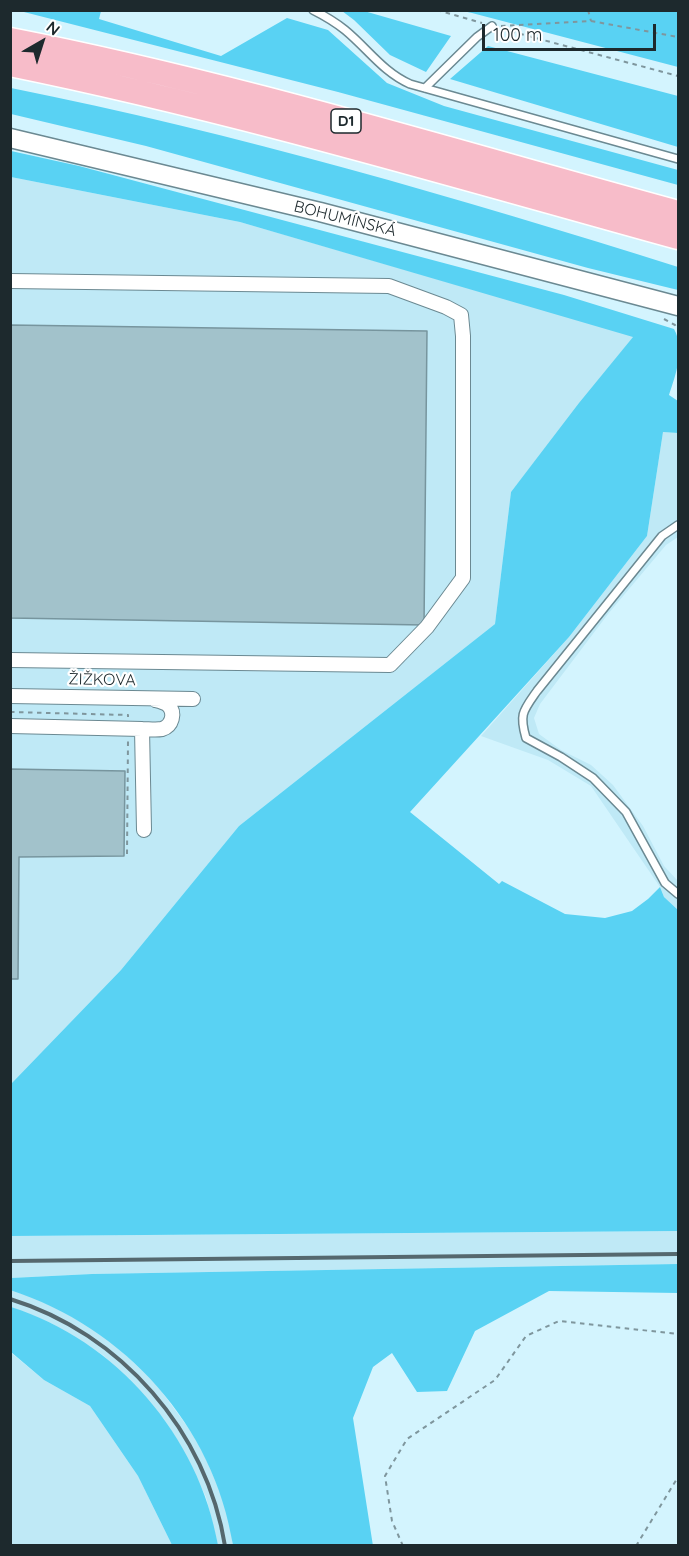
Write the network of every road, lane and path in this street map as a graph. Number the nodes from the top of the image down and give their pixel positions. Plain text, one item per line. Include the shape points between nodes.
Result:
1 (313, 10) edge
2 (437, 10) edge
3 (588, 10) edge
4 (591, 21) junction
5 (492, 26) junction
6 (678, 38) edge
7 (10, 40) edge
8 (10, 64) edge
9 (678, 76) edge
10 (425, 88) junction
11 (10, 138) edge
12 (678, 159) edge
13 (678, 213) edge
14 (678, 237) edge
15 (10, 282) edge
16 (678, 306) edge
17 (666, 320) dead end
18 (678, 330) edge
19 (678, 525) edge
20 (10, 660) edge
21 (10, 696) edge
22 (140, 697) junction
23 (193, 699) dead end
24 (10, 726) edge
25 (135, 729) junction
26 (144, 830) dead end
27 (127, 854) dead end
28 (678, 894) edge
29 (678, 1334) edge
30 (678, 1477) edge
31 (403, 1545) edge
32 (636, 1545) edge

1 - 10 lane via 347,32 386,71
2 - 5 path
3 - 4 path
4 - 5 path
4 - 6 path
5 - 9 path
5 - 10 lane
7 - 13 highway, D1 via 189,80
8 - 14 highway, D1 via 339,143
10 - 12 lane
11 - 16 main road, BOHUMÍNSKÁ via 320,212
15 - 20 street via 389,286 461,315 463,578 427,627 390,664
17 - 18 path
19 - 28 lane via 662,536 537,691 521,721 526,738 593,778 626,812 665,883
21 - 22 street, ŽIŽKOVA
22 - 23 street, ŽIŽKOVA
22 - 25 street via 167,704 173,714 165,727
24 - 25 street
25 - 26 street
25 - 27 path
29 - 31 path via 559,1321 526,1336 495,1380 407,1439 385,1476 392,1521
30 - 32 path

